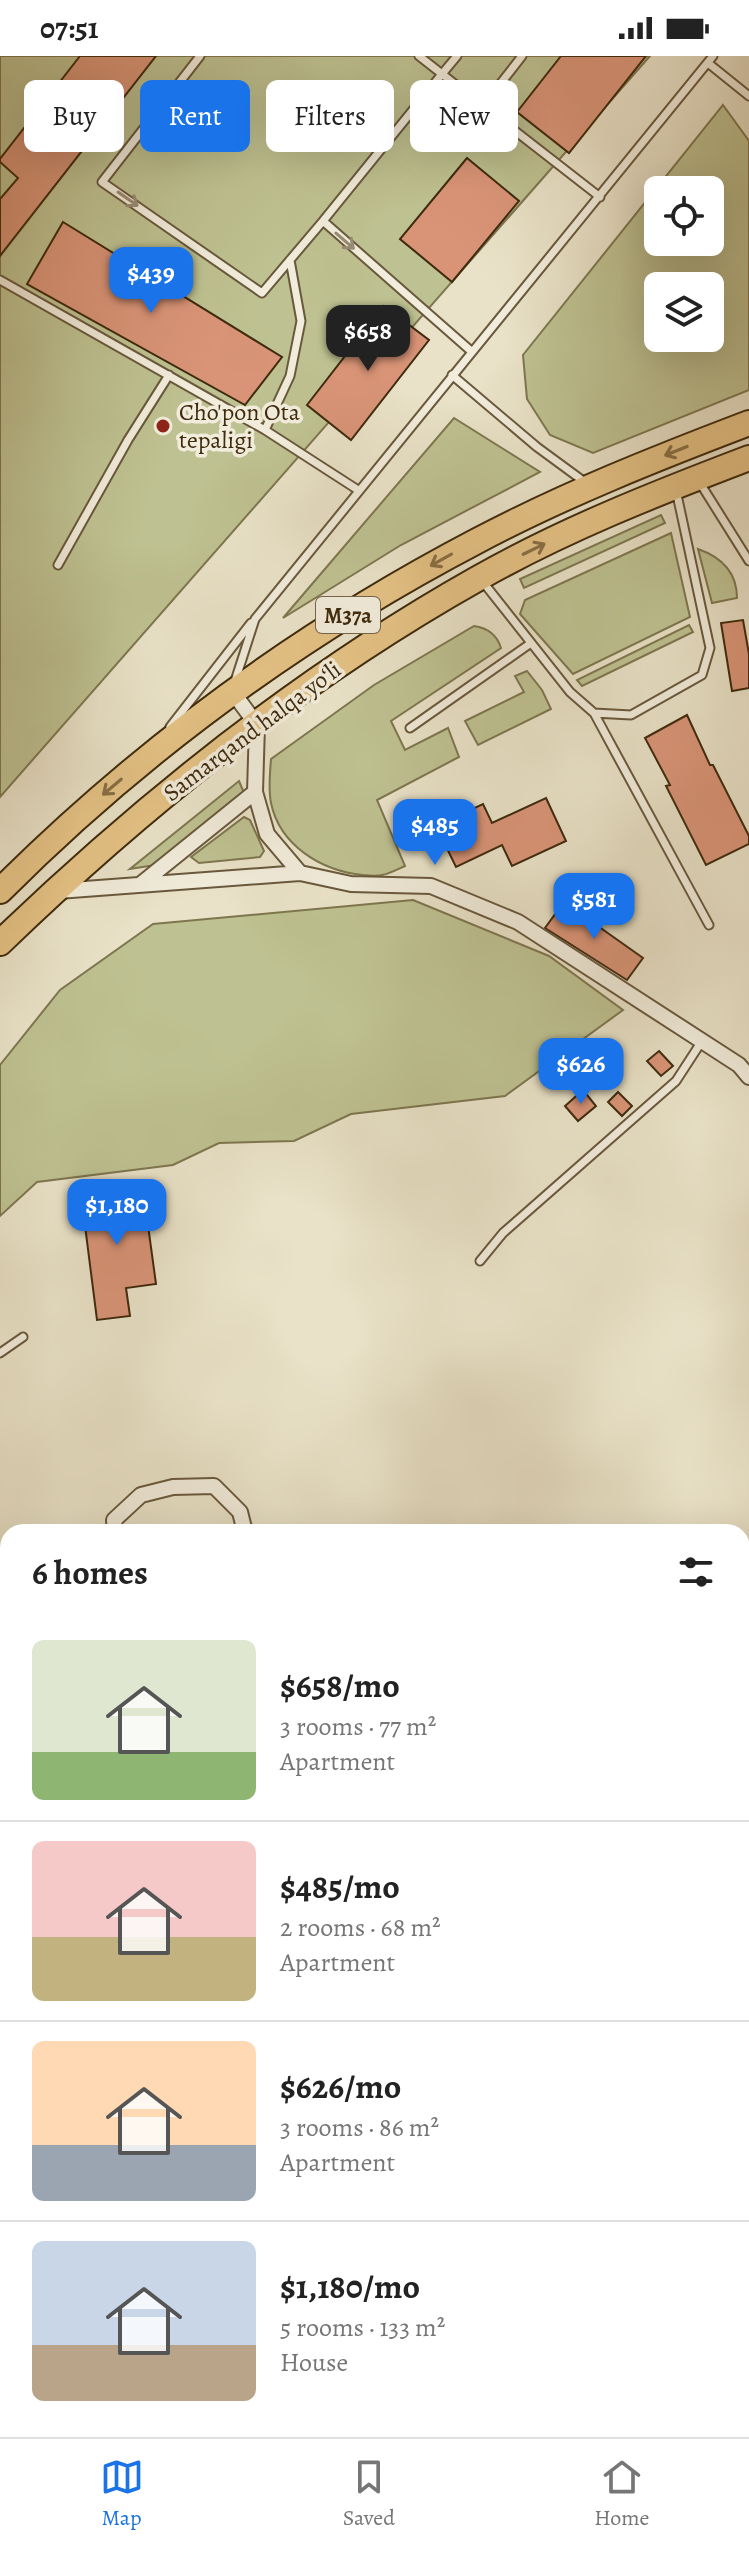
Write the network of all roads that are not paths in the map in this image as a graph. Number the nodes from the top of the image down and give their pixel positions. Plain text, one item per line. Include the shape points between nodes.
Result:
1 (200, 56) edge
2 (419, 56) edge
3 (457, 56) edge
4 (522, 56) edge
5 (711, 59) edge
6 (442, 74) junction
7 (450, 80) edge
8 (503, 80) edge
9 (749, 96) edge
10 (518, 133) edge
11 (600, 197) junction
12 (323, 221) junction
13 (290, 260) junction
14 (0, 280) edge
15 (471, 351) junction
16 (169, 375) junction
17 (452, 375) junction
18 (749, 423) edge
19 (265, 430) junction
20 (749, 461) edge
21 (686, 482) junction
22 (591, 486) junction
23 (358, 490) junction
24 (749, 561) edge
25 (58, 565) dead end
26 (479, 578) junction
27 (255, 619) junction
28 (531, 643) junction
29 (232, 691) junction
30 (594, 713) junction
31 (257, 725) junction
32 (410, 728) dead end
33 (143, 761) junction
34 (255, 792) junction
35 (300, 873) junction
36 (141, 884) junction
37 (0, 891) edge
38 (53, 892) junction
39 (709, 925) dead end
40 (0, 943) edge
41 (702, 1041) junction
42 (749, 1077) edge
43 (480, 1261) dead end
44 (23, 1337) dead end
45 (0, 1353) edge
46 (114, 1524) edge
47 (243, 1524) edge
48 (0, 1851) edge
49 (0, 1911) edge

1 -> 13 lane via 102,182 262,293
2 - 6 lane
3 - 6 lane
4 - 8 lane
5 - 9 lane
5 - 11 lane
6 - 7 lane
6 - 12 lane
10 - 11 lane
11 - 15 lane
12 - 13 lane
12 -> 15 lane
13 - 19 lane via 301,321 290,376
14 - 16 lane
15 - 17 lane
16 - 19 lane
16 - 25 lane
17 - 22 lane
17 - 23 lane
18 -> 22 highway, Samarqand halqa yoʻli / M37a
19 - 23 lane
20 - 21 highway, Samarqand halqa yoʻli / M37a
21 - 24 lane
26 -> 21 highway, Samarqand halqa yoʻli / M37a
21 - 30 lane via 710,648 702,675 631,715
22 -> 29 highway, Samarqand halqa yoʻli / M37a via 443,559
23 - 27 lane
26 - 28 lane
26 - 31 highway, Samarqand halqa yoʻli / M37a via 354,655
27 - 29 lane
27 - 33 lane
28 - 30 lane
28 - 32 lane
29 - 31 street
29 - 33 highway, Samarqand halqa yoʻli / M37a
30 - 39 lane
31 - 34 street
31 - 38 highway, Samarqand halqa yoʻli / M37a via 159,800
33 -> 37 highway, Samarqand halqa yoʻli / M37a
34 - 35 street via 267,834
34 - 36 street
35 - 36 street
35 - 41 street via 351,884 431,886 518,922
36 - 38 street
38 - 40 highway, Samarqand halqa yoʻli / M37a
41 - 42 street
41 - 43 lane via 676,1081 503,1233
44 - 45 lane
46 - 47 street via 141,1495 173,1487 214,1486 240,1512
48 - 49 street

